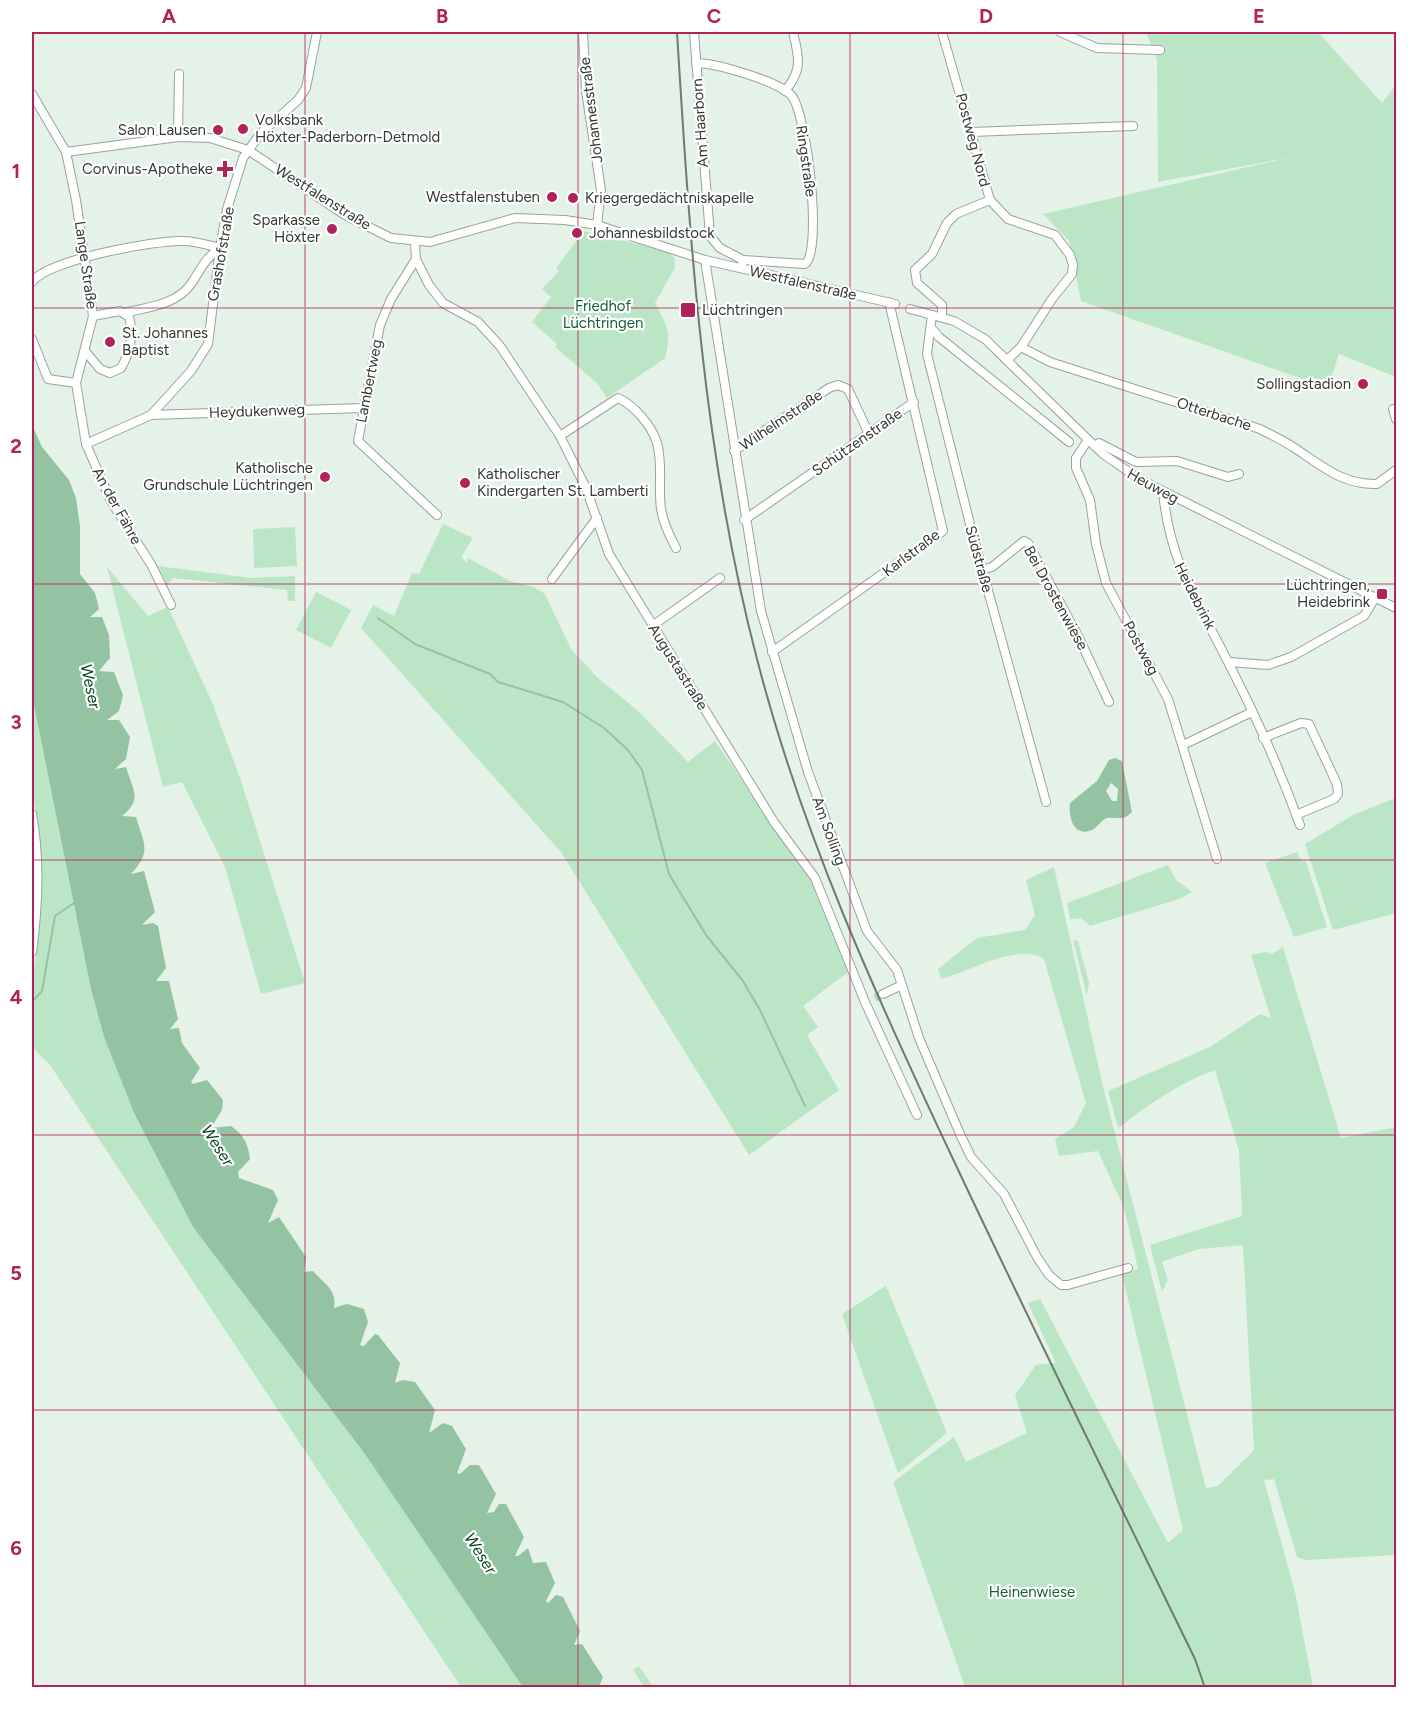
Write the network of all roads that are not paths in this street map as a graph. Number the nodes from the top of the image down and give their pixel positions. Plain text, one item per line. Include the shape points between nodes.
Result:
1 (317, 32) edge
2 (583, 32) edge
3 (694, 32) edge
4 (793, 32) edge
5 (942, 32) edge
6 (1060, 32) edge
7 (1160, 50) dead end
8 (696, 63) junction
9 (179, 74) dead end
10 (785, 91) junction
11 (32, 94) edge
12 (1133, 126) dead end
13 (972, 132) junction
14 (178, 137) junction
15 (248, 150) junction
16 (66, 152) junction
17 (990, 200) junction
18 (597, 225) junction
19 (416, 243) junction
20 (220, 248) junction
21 (84, 257) junction
22 (416, 259) junction
23 (705, 260) junction
24 (742, 264) junction
25 (32, 282) edge
26 (892, 303) joint
27 (910, 309) dead end
28 (124, 313) junction
29 (93, 316) junction
30 (937, 316) junction
31 (932, 329) junction
32 (32, 339) edge
33 (1022, 347) junction
34 (85, 351) junction
35 (1006, 360) junction
36 (76, 383) junction
37 (914, 402) junction
38 (363, 408) junction
39 (1393, 409) dead end
40 (151, 415) junction
41 (1396, 419) edge
42 (869, 434) junction
43 (560, 436) junction
44 (1069, 442) dead end
45 (1091, 443) junction
46 (86, 444) junction
47 (734, 451) junction
48 (1396, 470) edge
49 (1239, 474) dead end
50 (1163, 492) junction
51 (437, 515) dead end
52 (597, 518) junction
53 (744, 520) junction
54 (676, 548) dead end
55 (982, 570) junction
56 (720, 578) dead end
57 (552, 579) dead end
58 (1375, 598) junction
59 (171, 605) dead end
60 (1396, 608) edge
61 (652, 626) junction
62 (772, 652) junction
63 (1229, 662) junction
64 (1109, 702) dead end
65 (1252, 712) junction
66 (1263, 738) junction
67 (1183, 745) junction
68 (1046, 802) dead end
69 (32, 813) edge
70 (1296, 815) junction
71 (1300, 825) dead end
72 (1217, 859) dead end
73 (32, 951) edge
74 (902, 985) junction
75 (865, 1002) junction
76 (917, 1115) dead end
77 (1128, 1269) dead end

1 - 15 street, Grashofstraße via 306,88
2 - 18 street, Johannesstraße via 586,91 602,190
3 - 8 street, Am Haarborn
4 - 10 street via 798,68
5 - 13 street, Postweg Nord
6 - 7 street via 1097,48
8 - 10 street via 726,68
8 - 24 street, Am Haarborn via 710,236
9 - 14 street
10 - 24 street, Ringstraße via 799,109 808,165 814,243 811,256 805,264
11 - 16 street, Lange Straße
12 - 13 street
13 - 17 street, Postweg Nord
14 - 15 street, Westfalenstraße via 210,138
14 - 16 street, Westfalenstraße
15 - 19 street, Westfalenstraße via 345,215 391,238
15 - 20 street, Grashofstraße via 228,209
16 - 21 street, Lange Straße
17 - 30 street via 956,214 946,223 932,254 915,270 917,284 942,305
17 - 33 street, Postweg Nord via 1008,219 1055,235 1073,265 1072,274
18 - 19 street, Westfalenstraße via 515,218 444,240
18 - 23 street, Westfalenstraße
19 - 22 street
20 - 21 street via 176,241
20 - 28 street via 206,257 191,284 174,299
20 - 40 street, Grashofstraße via 208,344 191,371
21 - 25 street via 39,274
21 - 29 street, Lange Straße
22 - 38 street, Lambertweg via 380,325
22 - 43 street, Augustastraße via 442,303 478,322 500,346
23 - 24 street, Westfalenstraße
23 - 47 street, Am Solling
24 - 26 street, Westfalenstraße
26 - 37 street, Schützenstraße
27 - 30 street
28 - 29 street
28 - 34 street via 131,329 128,353 121,368 105,372
29 - 34 street, Lange Straße
30 - 31 street, Südstraße
30 - 35 street, Heuweg via 978,335
31 - 44 street
31 - 55 street, Südstraße via 927,354
32 - 36 street via 48,380
33 - 35 street, Postweg Nord
33 - 48 street, Otterbache via 1050,362 1260,429 1350,481 1377,484
34 - 36 street, Lange Straße
35 - 45 street, Heuweg
36 - 46 street, Lange Straße
37 - 42 street, Schützenstraße
37 - 62 street, Karlstraße via 943,531
38 - 40 street, Heydukenweg
38 - 51 street, Lambertweg via 358,441
39 - 41 street
40 - 46 street, Grashofstraße
42 - 47 street, Wilhelmstraße via 848,389 838,385 829,387
42 - 53 street, Schützenstraße
43 - 52 street, Augustastraße
43 - 54 street via 618,398 628,403 657,443 661,510
45 - 49 street via 1099,443 1136,462 1177,461 1228,477
45 - 50 street, Heuweg via 1117,465
45 - 67 street, Postweg via 1076,458 1077,468 1090,500 1106,583 1168,699
46 - 59 street, An der Fähre via 111,501 152,566
47 - 53 street, Am Solling
50 - 58 street, Heuweg
50 - 63 street, Heidebrink via 1176,562
52 - 57 street
52 - 61 street, Augustastraße via 609,554
53 - 62 street, Am Solling
55 - 64 street, Bei Drostenwiese via 992,567 1024,541 1028,543
55 - 68 street, Südstraße
56 - 61 street
58 - 60 street, Heuweg
58 - 63 street via 1364,616 1291,657 1268,665
61 - 75 street, Augustastraße via 774,822 815,878
62 - 74 street, Am Solling via 835,849 867,930 897,970
63 - 65 street, Heidebrink
65 - 66 street, Heidebrink
65 - 67 street
66 - 70 street, Heidebrink
66 - 70 street via 1301,723 1309,724 1337,784 1338,794 1334,798
67 - 72 street, Postweg
69 - 73 street
70 - 71 street, Heidebrink
74 - 75 street
74 - 77 street, Am Solling via 919,1038 971,1157 1004,1194 1049,1275 1061,1285 1068,1285
75 - 76 street, Augustastraße

